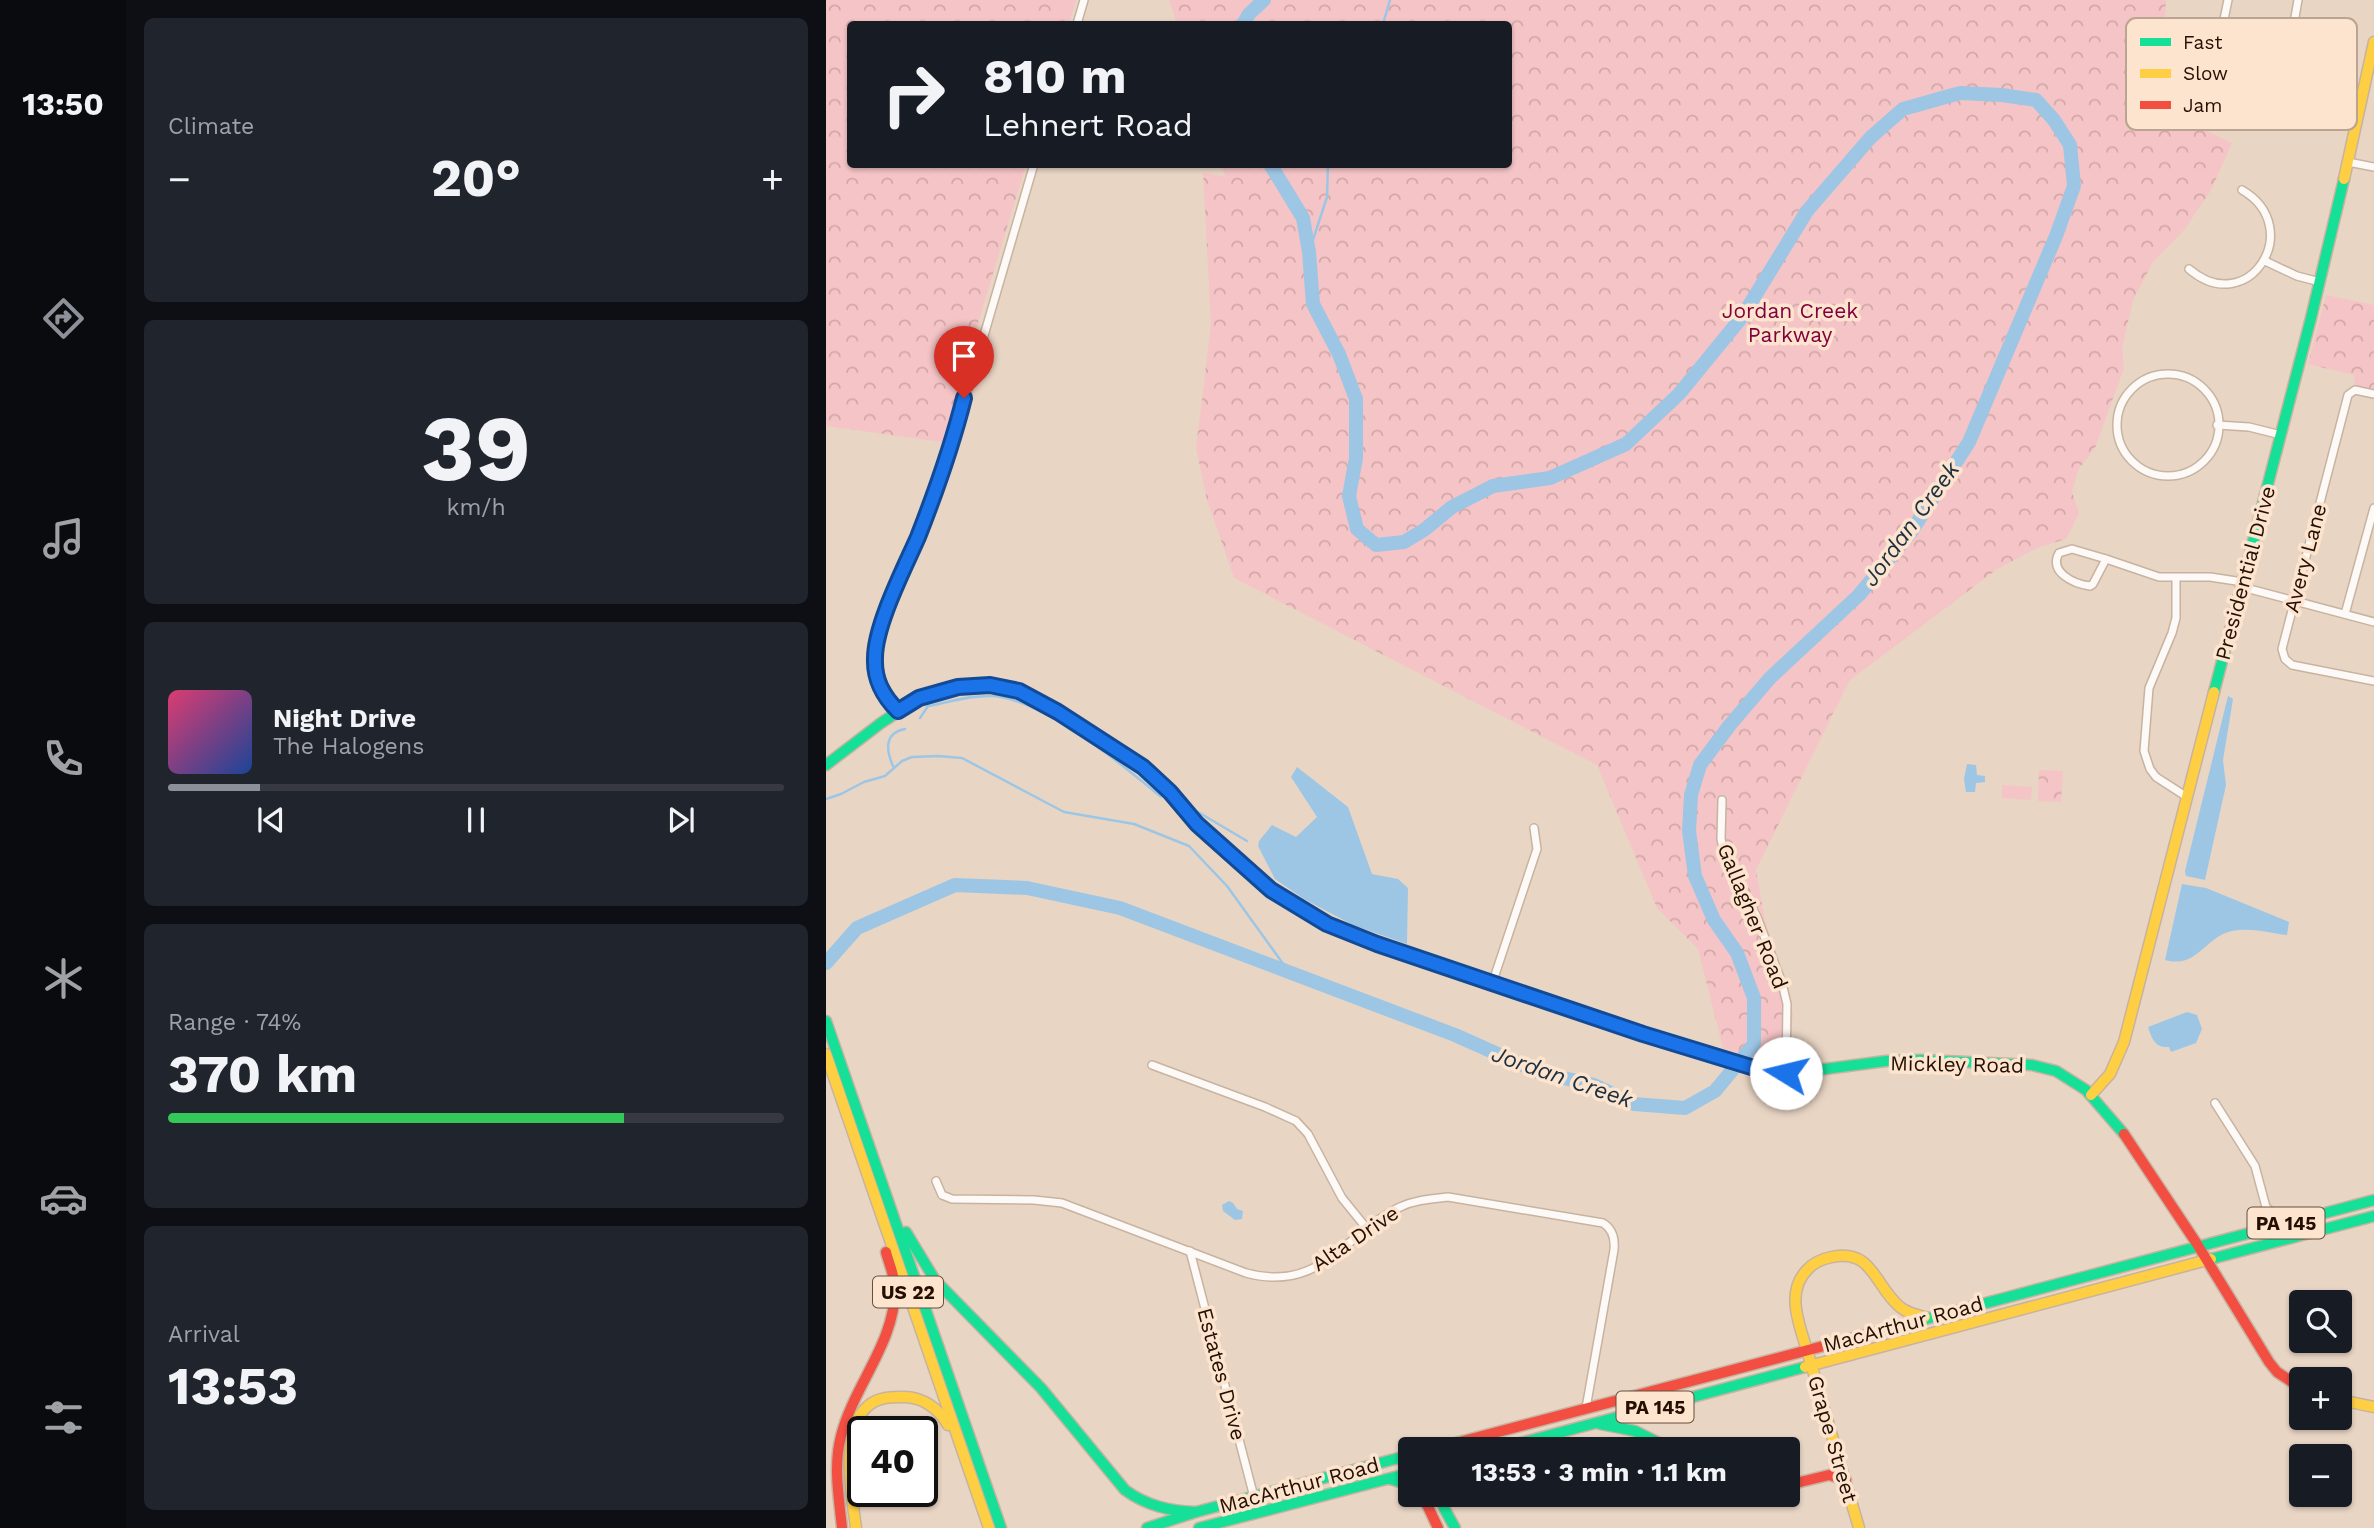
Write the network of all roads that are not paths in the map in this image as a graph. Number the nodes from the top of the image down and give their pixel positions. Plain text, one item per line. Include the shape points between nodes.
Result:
1 (1084, 0) edge
2 (2228, 0) edge
3 (2298, 0) edge
4 (2224, 18) edge
5 (2295, 18) edge
6 (1078, 21) edge
7 (2374, 42) edge
8 (2357, 120) edge
9 (2355, 130) edge
10 (2348, 162) junction
11 (2374, 167) edge
12 (1033, 168) edge
13 (2242, 190) dead end
14 (2264, 261) junction
15 (2189, 269) dead end
16 (2320, 282) junction
17 (2374, 394) edge
18 (2217, 425) junction
19 (2281, 435) junction
20 (2374, 508) edge
21 (2106, 559) junction
22 (2176, 578) junction
23 (2242, 584) junction
24 (2294, 601) junction
25 (2345, 614) junction
26 (2374, 622) edge
27 (2374, 681) edge
28 (898, 711) junction
29 (826, 765) edge
30 (2187, 797) junction
31 (1721, 800) dead end
32 (1534, 828) dead end
33 (1492, 984) junction
34 (826, 1021) edge
35 (826, 1054) edge
36 (1152, 1065) dead end
37 (1786, 1073) junction
38 (2091, 1095) junction
39 (2216, 1103) dead end
40 (850, 1124) junction
41 (936, 1181) dead end
42 (888, 1198) junction
43 (2374, 1200) edge
44 (2266, 1207) junction
45 (2374, 1216) edge
46 (2294, 1221) junction
47 (1368, 1230) junction
48 (2252, 1232) junction
49 (2198, 1246) junction
50 (1190, 1251) junction
51 (2207, 1260) junction
52 (1929, 1318) junction
53 (1807, 1350) junction
54 (1812, 1366) junction
55 (2289, 1380) edge
56 (2352, 1402) edge
57 (2374, 1407) edge
58 (1586, 1408) junction
59 (1589, 1424) junction
60 (1478, 1437) edge
61 (1542, 1437) edge
62 (1647, 1437) edge
63 (1398, 1458) edge
64 (965, 1461) junction
65 (1398, 1476) edge
66 (1390, 1478) junction
67 (1846, 1479) junction
68 (1398, 1481) edge
69 (1800, 1482) edge
70 (1254, 1497) junction
71 (1428, 1507) edge
72 (1444, 1507) edge
73 (1196, 1512) junction
74 (1216, 1526) edge
75 (1153, 1527) edge
76 (842, 1528) edge
77 (856, 1528) edge
78 (989, 1528) edge
79 (1001, 1528) edge
80 (1199, 1528) edge
81 (1438, 1528) edge
82 (1455, 1528) edge
83 (1859, 1528) edge

1 - 6 street
2 - 4 street
3 - 5 street
7 - 8 main road, Presidential Drive
9 - 10 main road, Presidential Drive
10 - 11 street
10 - 16 main road, Presidential Drive
12 - 28 street via 952,445 878,638 878,682
13 - 14 street via 2255,199 2269,222 2271,243
14 - 15 street via 2246,279 2227,284 2208,282
14 - 16 street
16 - 19 main road, Presidential Drive
17 - 24 street, Avery Lane via 2355,390 2348,395
18 - 18 street via 2205,460 2189,472 2168,477 2134,463 2118,430 2121,407 2131,390 2166,373 2185,376 2202,387 2214,404
18 - 19 street
19 - 23 main road, Presidential Drive
20 - 25 street
21 - 21 street via 2072,549 2059,553 2055,563 2064,577 2086,586 2093,584
21 - 22 street via 2148,575
22 - 23 street via 2210,577
22 - 30 street via 2176,618 2149,688 2144,751 2156,777
23 - 24 street
23 - 30 main road, Presidential Drive
24 - 25 street
24 - 27 street, Avery Lane via 2282,649 2286,659 2292,665
25 - 26 street
28 - 29 main road, Mickley Road
28 - 33 main road, Mickley Road via 919,698 958,687 990,685 1039,700 1127,755 1271,890 1311,916 1360,939
30 - 38 main road, Presidential Drive via 2122,1049 2110,1074
31 - 37 street, Gallagher Road via 1725,857 1758,917 1785,993
32 - 33 street via 1537,849
33 - 37 main road, Mickley Road via 1707,1054
34 - 42 main road, US 22
35 - 40 main road, US 22
36 - 47 street via 1296,1121 1308,1133 1342,1198
37 - 38 main road, Mickley Road via 1920,1059 2032,1065 2066,1076
38 - 49 main road, Mickley Road via 2118,1126
39 - 44 street via 2255,1166
40 - 64 main road, US 22
40 - 76 main road via 895,1285 888,1327 840,1437 837,1464
41 - 50 street, Alta Drive via 945,1198 1062,1203
42 - 73 main road via 935,1280 1041,1388 1121,1485 1151,1505
42 - 79 main road, US 22
43 - 46 main road, MacArthur Road / PA 145
44 - 46 street via 2277,1217
44 - 48 street
45 - 51 main road, MacArthur Road / PA 145
46 - 48 main road, MacArthur Road / PA 145
47 - 50 street, Alta Drive via 1325,1262 1283,1277 1246,1273
47 - 58 street, Alta Drive via 1399,1207 1448,1197 1608,1227 1615,1242
48 - 49 main road, MacArthur Road / PA 145
49 - 51 main road, Mickley Road
49 - 52 main road, MacArthur Road / PA 145
50 - 70 street, Estates Drive
51 - 54 main road, MacArthur Road / PA 145
51 - 55 main road, Mickley Road via 2269,1362
52 - 53 main road, MacArthur Road / PA 145
52 - 53 main road, Grape Street via 1903,1309 1861,1259 1837,1255 1811,1265 1796,1287 1795,1305
53 - 54 main road, Grape Street
53 - 58 main road, MacArthur Road / PA 145
54 - 59 main road, MacArthur Road / PA 145
54 - 67 main road, Grape Street
56 - 57 main road
58 - 60 main road, MacArthur Road / PA 145
59 - 61 main road, MacArthur Road / PA 145
59 - 62 main road via 1619,1427
63 - 70 main road, MacArthur Road
64 - 77 main road via 945,1419 932,1406 904,1396 876,1401 863,1412 850,1438
64 - 78 main road, US 22
65 - 66 main road, MacArthur Road
66 - 68 main road
66 - 74 main road, MacArthur Road
67 - 69 main road via 1829,1475
67 - 83 main road, Grape Street
70 - 73 main road, MacArthur Road
71 - 81 main road
72 - 82 main road
73 - 75 main road, MacArthur Road
74 - 80 main road, MacArthur Road

